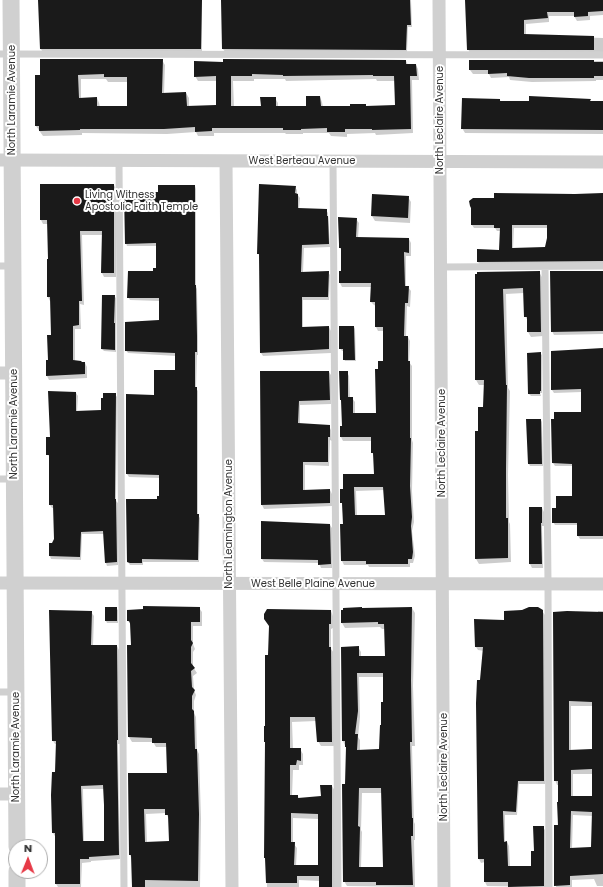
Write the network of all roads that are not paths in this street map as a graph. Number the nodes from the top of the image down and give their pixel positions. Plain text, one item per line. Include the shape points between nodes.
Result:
1 (11, 0) edge
2 (439, 0) edge
3 (6, 54) edge
4 (440, 55) junction
5 (603, 55) edge
6 (6, 160) edge
7 (119, 161) junction
8 (226, 161) junction
9 (333, 161) junction
10 (440, 161) junction
11 (603, 162) edge
12 (6, 266) edge
13 (545, 266) junction
14 (603, 266) edge
15 (441, 267) junction
16 (7, 373) edge
17 (7, 479) edge
18 (8, 583) edge
19 (122, 584) junction
20 (229, 584) junction
21 (336, 584) junction
22 (443, 584) junction
23 (548, 584) junction
24 (603, 584) edge
25 (8, 692) edge
26 (8, 794) edge
27 (16, 839) edge
28 (124, 887) edge
29 (232, 887) edge
30 (338, 887) edge
31 (444, 887) edge
32 (549, 887) edge

1 - 3 street, North Laramie Avenue
2 - 4 street, North Leclaire Avenue
3 - 4 lane
3 - 6 street, North Laramie Avenue
4 - 5 lane
4 - 10 street, North Leclaire Avenue
6 - 7 street, West Berteau Avenue
6 - 12 street, North Laramie Avenue
7 - 8 street, West Berteau Avenue
7 - 19 lane
8 - 9 street, West Berteau Avenue
8 - 20 street, North Leamington Avenue
9 - 10 street, West Berteau Avenue
9 - 21 lane
10 - 11 street, West Berteau Avenue
10 - 15 street, North Leclaire Avenue
12 - 16 street, North Laramie Avenue
13 - 14 lane
13 - 15 lane
13 - 23 lane
15 - 22 street, North Leclaire Avenue
16 - 17 street, North Laramie Avenue
17 - 18 street, North Laramie Avenue
18 - 19 street, West Belle Plaine Avenue
18 - 25 street, North Laramie Avenue
19 - 20 street, West Belle Plaine Avenue
19 - 28 lane
20 - 21 street, West Belle Plaine Avenue
20 - 29 street, North Leamington Avenue
21 - 22 street, West Belle Plaine Avenue
21 - 30 lane
22 - 23 street, West Belle Plaine Avenue
22 - 31 street, North Leclaire Avenue
23 - 24 street, West Belle Plaine Avenue
23 - 32 lane
25 - 26 street, North Laramie Avenue
26 - 27 street, North Laramie Avenue

